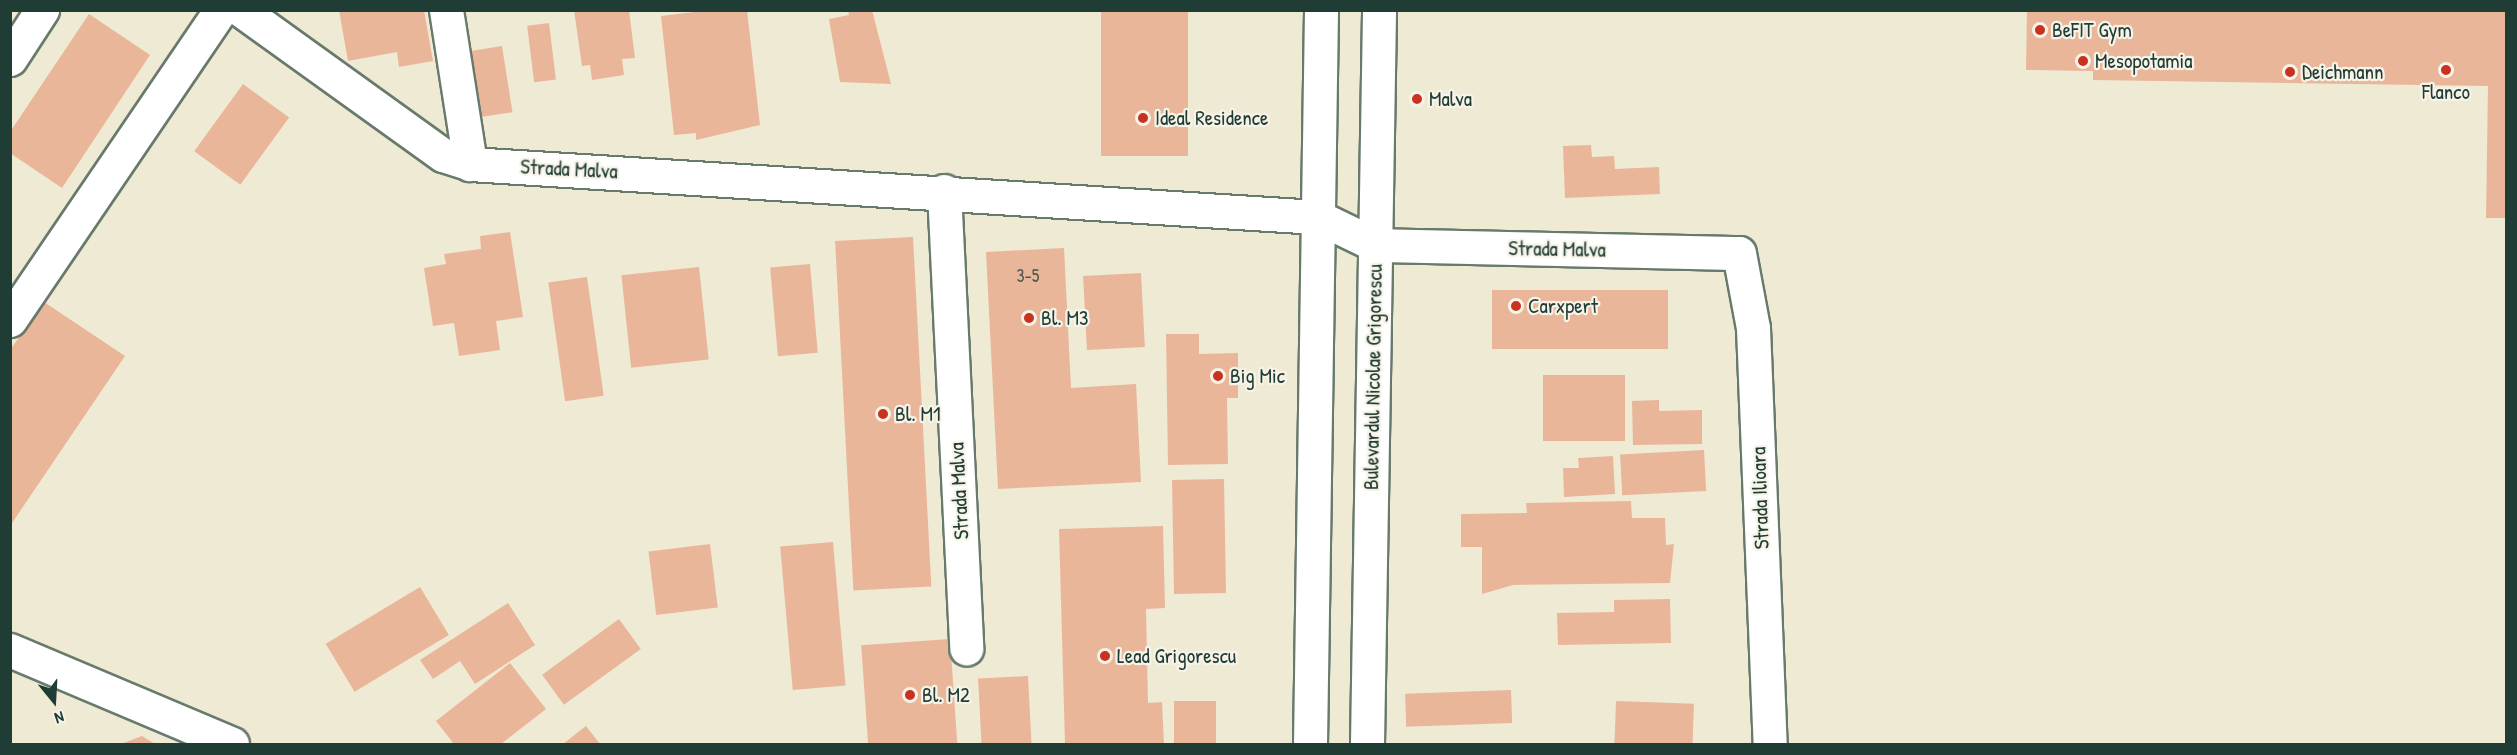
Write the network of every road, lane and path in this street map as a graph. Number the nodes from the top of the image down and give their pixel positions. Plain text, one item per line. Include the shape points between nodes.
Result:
1 (42, 10) edge
2 (221, 10) edge
3 (241, 10) edge
4 (446, 10) edge
5 (1321, 10) edge
6 (1379, 10) edge
7 (10, 60) edge
8 (470, 164) junction
9 (944, 191) junction
10 (1318, 217) junction
11 (1376, 245) junction
12 (1739, 253) joint
13 (10, 320) edge
14 (966, 648) dead end
15 (10, 650) edge
16 (232, 744) edge
17 (1310, 744) edge
18 (1367, 744) edge
19 (1770, 744) edge

1 - 7 street
2 - 13 street
3 - 8 street, Strada Malva via 443,155
4 - 8 street
5 - 10 street
6 - 11 street, Bulevardul Nicolae Grigorescu
8 - 9 street, Strada Malva
9 - 10 street, Strada Malva
9 - 14 street, Strada Malva
10 - 11 street
10 - 17 street
11 - 12 street, Strada Malva
11 - 18 street, Bulevardul Nicolae Grigorescu
12 - 19 street, Strada Ilioara via 1754,339
15 - 16 street

